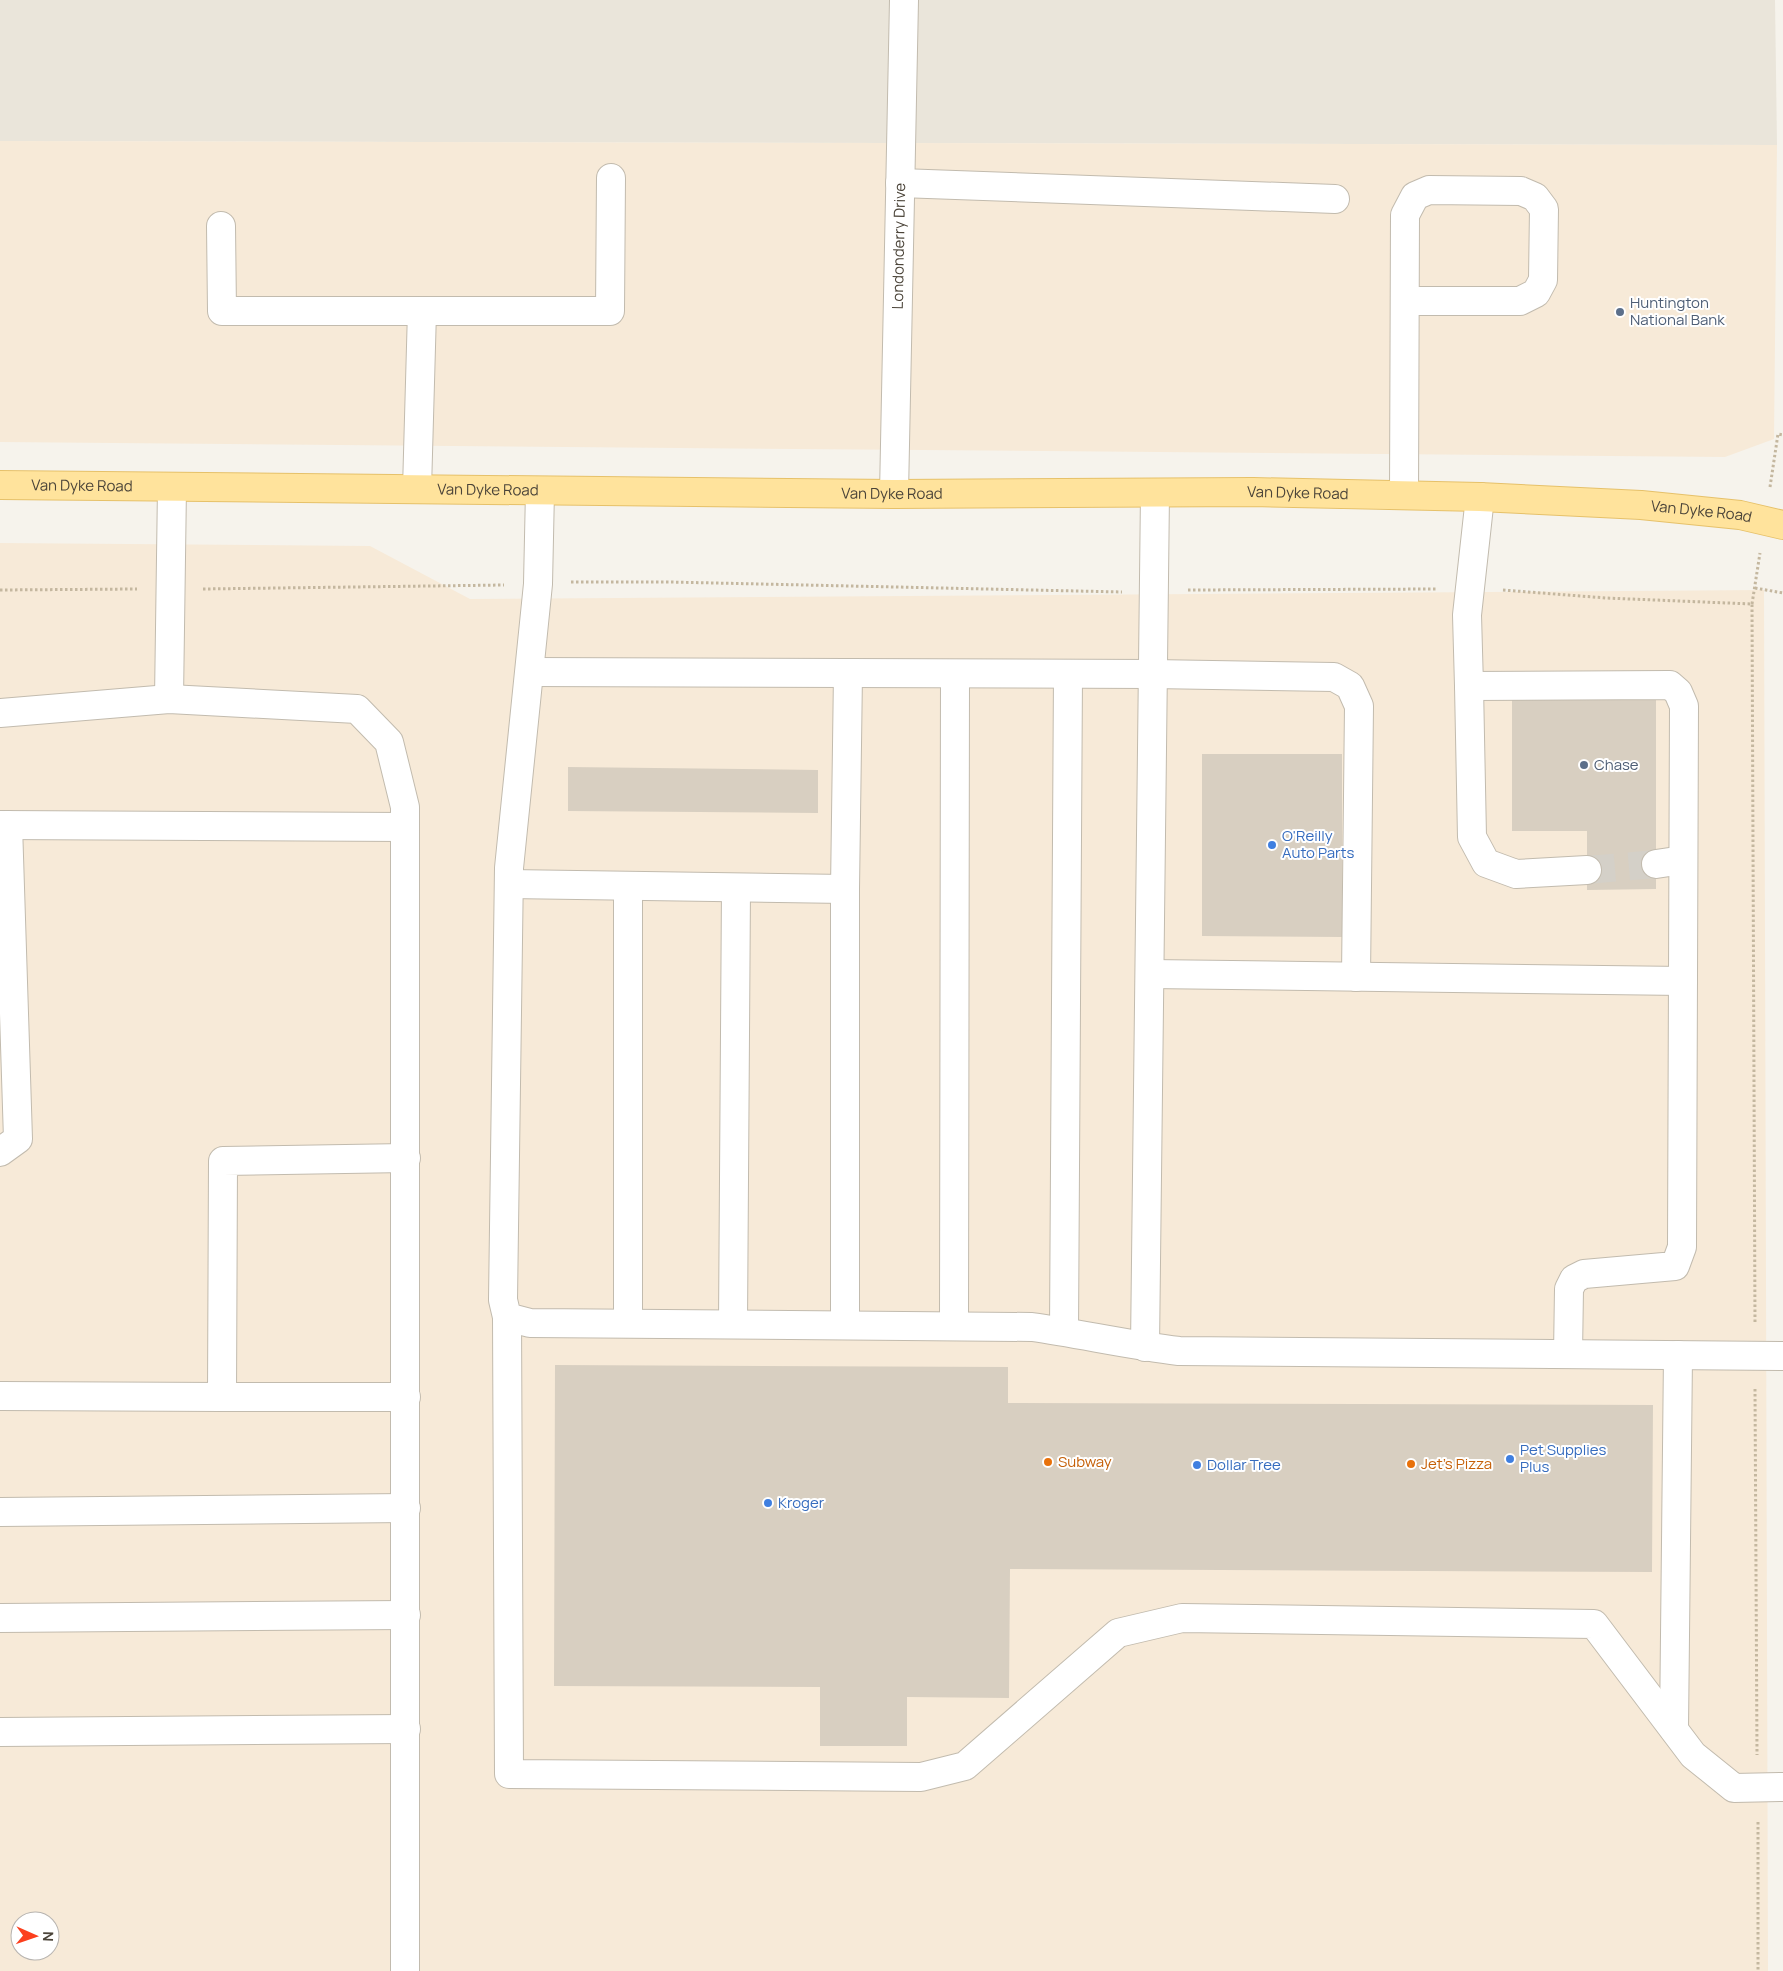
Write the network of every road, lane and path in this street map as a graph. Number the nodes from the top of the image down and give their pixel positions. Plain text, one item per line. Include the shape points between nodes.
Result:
1 (904, 0) edge
2 (612, 178) dead end
3 (900, 184) junction
4 (1335, 199) dead end
5 (221, 226) dead end
6 (1406, 301) junction
7 (422, 311) junction
8 (0, 485) edge
9 (172, 487) junction
10 (417, 489) junction
11 (540, 491) junction
12 (1155, 493) junction
13 (894, 494) junction
14 (1404, 495) junction
15 (1480, 497) junction
16 (1783, 525) edge
17 (538, 584) junction
18 (1755, 588) dead end
19 (171, 589) junction
20 (1470, 589) junction
21 (0, 590) edge
22 (1154, 591) junction
23 (1783, 593) edge
24 (530, 672) junction
25 (848, 673) junction
26 (955, 674) junction
27 (1068, 674) junction
28 (1153, 674) junction
29 (1469, 686) junction
30 (169, 700) junction
31 (0, 713) edge
32 (4, 825) edge
33 (405, 827) junction
34 (1683, 860) junction
35 (1656, 864) tunnel mouth
36 (1587, 870) tunnel mouth
37 (509, 884) junction
38 (628, 886) junction
39 (736, 888) junction
40 (845, 889) junction
41 (6, 936) edge
42 (1150, 974) junction
43 (1356, 977) junction
44 (1683, 981) junction
45 (7, 1044) edge
46 (0, 1152) edge
47 (406, 1158) junction
48 (507, 1317) junction
49 (628, 1323) junction
50 (733, 1324) junction
51 (845, 1325) junction
52 (954, 1326) junction
53 (1064, 1331) junction
54 (1145, 1347) junction
55 (1568, 1354) junction
56 (1678, 1355) junction
57 (1755, 1356) junction
58 (1783, 1356) edge
59 (0, 1396) edge
60 (222, 1397) junction
61 (406, 1397) junction
62 (406, 1508) junction
63 (0, 1512) edge
64 (406, 1615) junction
65 (0, 1618) edge
66 (406, 1729) junction
67 (1674, 1729) junction
68 (0, 1732) edge
69 (1770, 1787) edge
70 (405, 1971) edge
71 (1758, 1971) edge

1 - 3 street, Londonderry Drive
2 - 7 street via 610,311
3 - 4 street
3 - 13 street, Londonderry Drive
5 - 7 street via 222,311
6 - 6 street via 1405,215 1415,196 1428,190 1522,191 1535,197 1544,209 1543,280 1536,293 1520,300
6 - 14 street
7 - 10 street
8 - 9 main road, Van Dyke Road
9 - 10 main road, Van Dyke Road
9 - 19 street
10 - 11 main road, Van Dyke Road
11 - 13 main road, Van Dyke Road
11 - 17 street
12 - 13 main road, Van Dyke Road
12 - 14 main road, Van Dyke Road
12 - 22 street
14 - 15 main road, Van Dyke Road
15 - 16 main road, Van Dyke Road via 1641,505 1740,515
15 - 20 street
17 - 19 path
17 - 22 path via 669,582
17 - 24 street
18 - 23 path
19 - 21 path
19 - 30 street
20 - 22 path
20 - 29 street via 1467,615
20 - 57 path via 1752,604
22 - 28 street
24 - 25 street
24 - 37 street
25 - 26 street
25 - 40 street
26 - 27 street
26 - 52 street
27 - 28 street
27 - 53 street
28 - 42 street
28 - 43 street via 1334,677 1350,686 1359,706
29 - 34 street via 1670,685 1678,692 1684,706
29 - 36 street via 1472,837 1486,863 1516,874
30 - 31 street
30 - 33 street via 357,709 389,742 405,807
32 - 33 street
32 - 41 street
33 - 47 street
34 - 35 street
34 - 44 street
37 - 38 street
37 - 48 street via 503,1300
38 - 39 street
38 - 49 street
39 - 40 street
39 - 50 street
40 - 51 street
41 - 45 street
42 - 43 street
42 - 54 street
43 - 44 street
44 - 55 street via 1682,1247 1675,1266 1584,1274 1574,1279 1569,1290
45 - 46 street via 18,1139
47 - 60 street via 223,1161
47 - 61 street
48 - 49 street via 530,1323
48 - 67 street via 509,1774 921,1777 965,1766 1118,1633 1182,1618 1594,1624
49 - 50 street
50 - 51 street
51 - 52 street
52 - 53 street via 1032,1327
53 - 54 street
54 - 55 street via 1178,1351
55 - 56 street
56 - 57 street
56 - 67 street
57 - 58 street
57 - 69 path
59 - 60 street
60 - 61 street
61 - 62 street
62 - 63 street
62 - 64 street
64 - 65 street
64 - 66 street
66 - 68 street
66 - 70 street
67 - 69 street via 1693,1754 1734,1788
69 - 71 path

